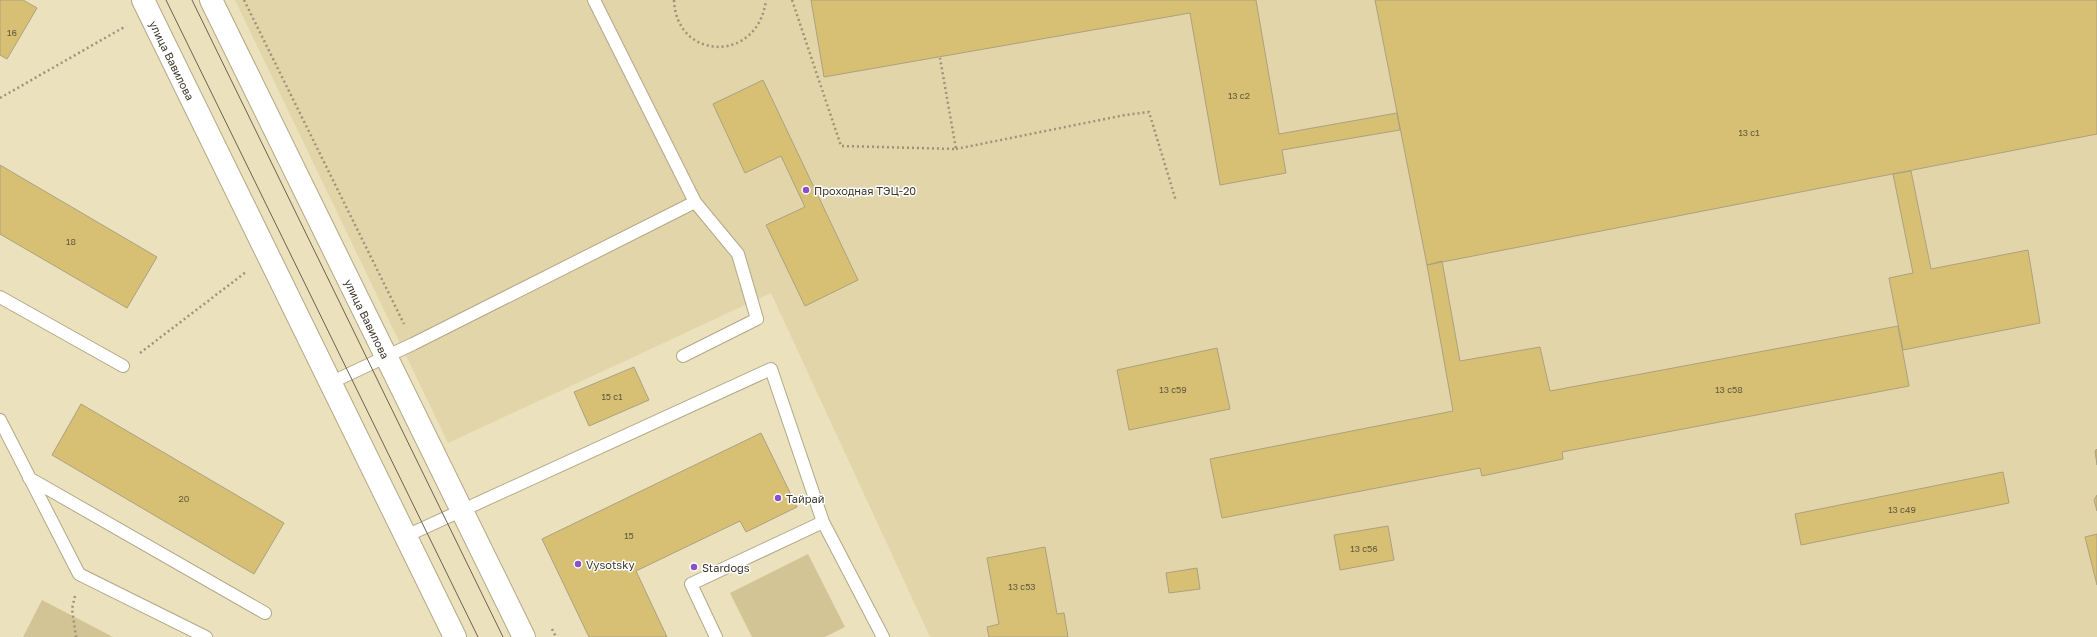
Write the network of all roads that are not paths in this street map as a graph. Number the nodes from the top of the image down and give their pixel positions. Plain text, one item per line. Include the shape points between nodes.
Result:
1 (142, 0) edge
2 (211, 0) edge
3 (594, 0) edge
4 (695, 202) junction
5 (0, 296) edge
6 (683, 356) dead end
7 (386, 357) junction
8 (123, 366) road end
9 (330, 383) junction
10 (0, 420) edge
11 (29, 478) junction
12 (462, 510) junction
13 (823, 522) junction
14 (406, 536) junction
15 (265, 613) dead end
16 (206, 637) edge
17 (455, 637) edge
18 (524, 637) edge
19 (716, 637) edge
20 (883, 637) edge

1 - 9 main road, улица Вавилова
2 - 7 main road, улица Вавилова
3 - 4 lane
4 - 6 lane via 738,254 757,319
4 - 7 lane
5 - 8 lane
7 - 9 lane
7 - 12 main road, улица Вавилова
9 - 14 main road, улица Вавилова
10 - 11 lane
11 - 15 lane
11 - 16 lane via 79,574
12 - 13 lane via 771,369
12 - 14 lane
12 - 18 main road, улица Вавилова
13 - 19 lane via 691,584
13 - 20 lane
14 - 17 main road, улица Вавилова

